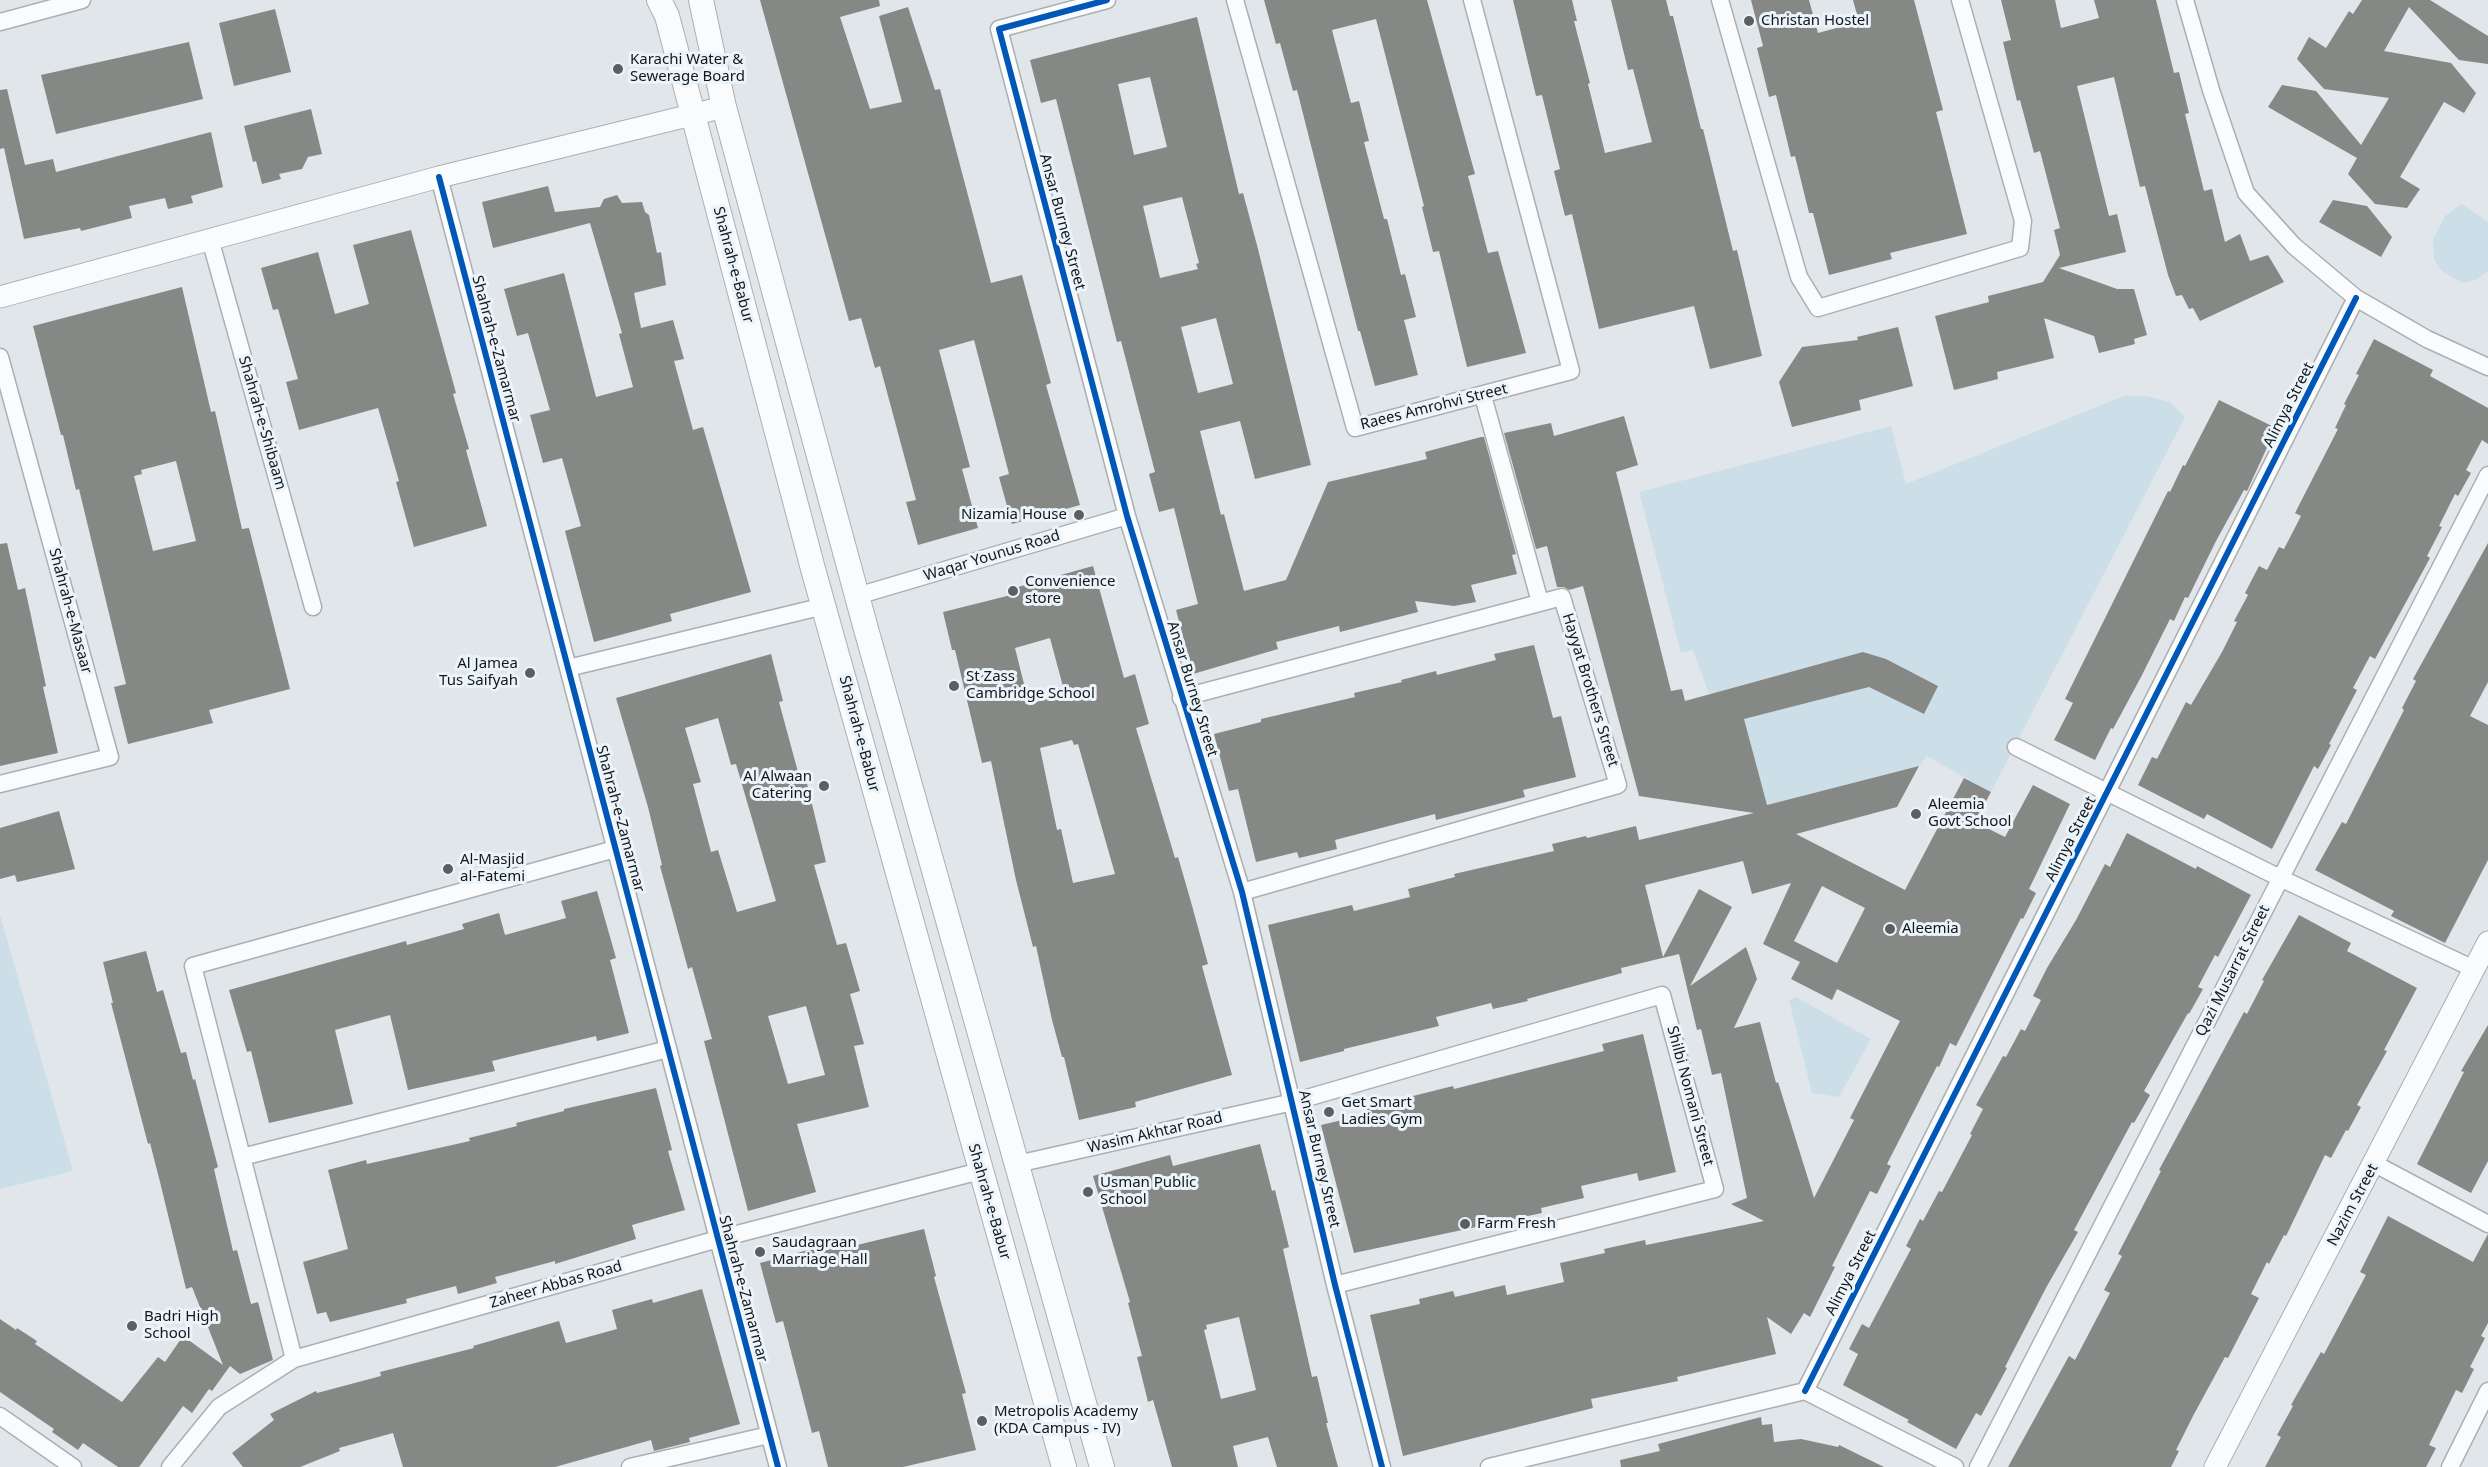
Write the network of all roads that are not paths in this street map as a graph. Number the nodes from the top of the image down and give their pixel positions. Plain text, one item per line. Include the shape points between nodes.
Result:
1 (82, 0) edge
2 (659, 0) edge
3 (701, 0) edge
4 (1107, 0) edge
5 (1235, 0) edge
6 (1472, 0) edge
7 (1720, 0) edge
8 (1960, 0) edge
9 (2185, 0) edge
10 (0, 22) edge
11 (724, 107) junction
12 (694, 115) junction
13 (439, 177) junction
14 (210, 239) junction
15 (0, 297) edge
16 (2356, 298) junction
17 (0, 357) edge
18 (2488, 367) edge
19 (1483, 396) junction
20 (2488, 475) edge
21 (1127, 516) junction
22 (857, 596) junction
23 (1540, 602) junction
24 (824, 606) junction
25 (313, 608) dead end
26 (568, 668) junction
27 (1181, 698) junction
28 (2016, 747) dead end
29 (0, 784) edge
30 (2108, 792) junction
31 (615, 849) junction
32 (2280, 878) junction
33 (1242, 892) junction
34 (2488, 942) edge
35 (2474, 969) junction
36 (668, 1049) junction
37 (994, 1082) junction
38 (957, 1089) junction
39 (1293, 1102) junction
40 (242, 1157) junction
41 (1017, 1164) junction
42 (2375, 1164) junction
43 (980, 1171) junction
44 (2488, 1224) edge
45 (718, 1239) junction
46 (1335, 1285) junction
47 (294, 1359) junction
48 (1805, 1391) junction
49 (2488, 1391) edge
50 (0, 1416) edge
51 (769, 1435) junction
52 (74, 1467) edge
53 (170, 1467) edge
54 (630, 1467) edge
55 (778, 1467) edge
56 (1064, 1467) edge
57 (1102, 1467) edge
58 (1382, 1467) edge
59 (1489, 1467) edge
60 (1955, 1467) edge
61 (1978, 1467) edge
62 (2215, 1467) edge
63 (2450, 1467) edge

1 - 10 street
2 - 12 main road, Shahrah-e-Babur
3 - 11 main road
4 - 21 street, Ansar Burney Street via 999,29
5 - 19 street, Raees Amrohvi Street via 1355,428
6 - 19 street, Raees Amrohvi Street via 1571,371
7 - 8 street via 1799,276 1818,308 2020,248 2023,220
9 - 16 street via 2247,194 2294,246
11 - 12 street
11 - 22 main road
12 - 13 street
12 - 24 main road, Shahrah-e-Babur
13 - 14 street
13 - 26 street, Shahrah-e-Zamarmar
14 - 15 street
14 - 25 street, Shahrah-e-Shibaam
16 - 18 street via 2427,339
16 - 30 street, Alimya Street
17 - 29 street, Shahrah-e-Masaar via 110,757
19 - 23 street
20 - 32 street, Qazi Musarrat Street
21 - 22 street, Waqar Younus Road
21 - 27 street, Ansar Burney Street
22 - 37 main road
23 - 27 street, Hayyat Brothers Street
23 - 33 street, Hayyat Brothers Street via 1562,597 1618,785
24 - 26 street
24 - 38 main road, Shahrah-e-Babur
26 - 31 street, Shahrah-e-Zamarmar
27 - 33 street, Ansar Burney Street
28 - 30 street
30 - 32 street
30 - 48 street, Alimya Street
31 - 36 street, Shahrah-e-Zamarmar
31 - 40 street via 193,966
32 - 35 street
32 - 61 street, Qazi Musarrat Street
33 - 39 street, Ansar Burney Street
34 - 35 street, Nazim Street
35 - 42 street, Nazim Street
36 - 40 street
36 - 45 street, Shahrah-e-Zamarmar
37 - 38 main road
37 - 41 main road
38 - 43 main road, Shahrah-e-Babur
39 - 41 street, Wasim Akhtar Road
39 - 46 street, Ansar Burney Street
39 - 46 street, Shilbi Nomani Street via 1662,995 1715,1189
40 - 47 street
41 - 57 main road
42 - 44 street
42 - 62 street, Nazim Street
43 - 45 street, Zaheer Abbas Road
43 - 56 main road, Shahrah-e-Babur
45 - 47 street, Zaheer Abbas Road
45 - 51 street, Shahrah-e-Zamarmar
46 - 58 street, Ansar Burney Street
47 - 53 street, Zaheer Abbas Road via 219,1407
48 - 59 street
48 - 60 street
49 - 63 street
50 - 52 street
51 - 54 street
51 - 55 street, Shahrah-e-Zamarmar

